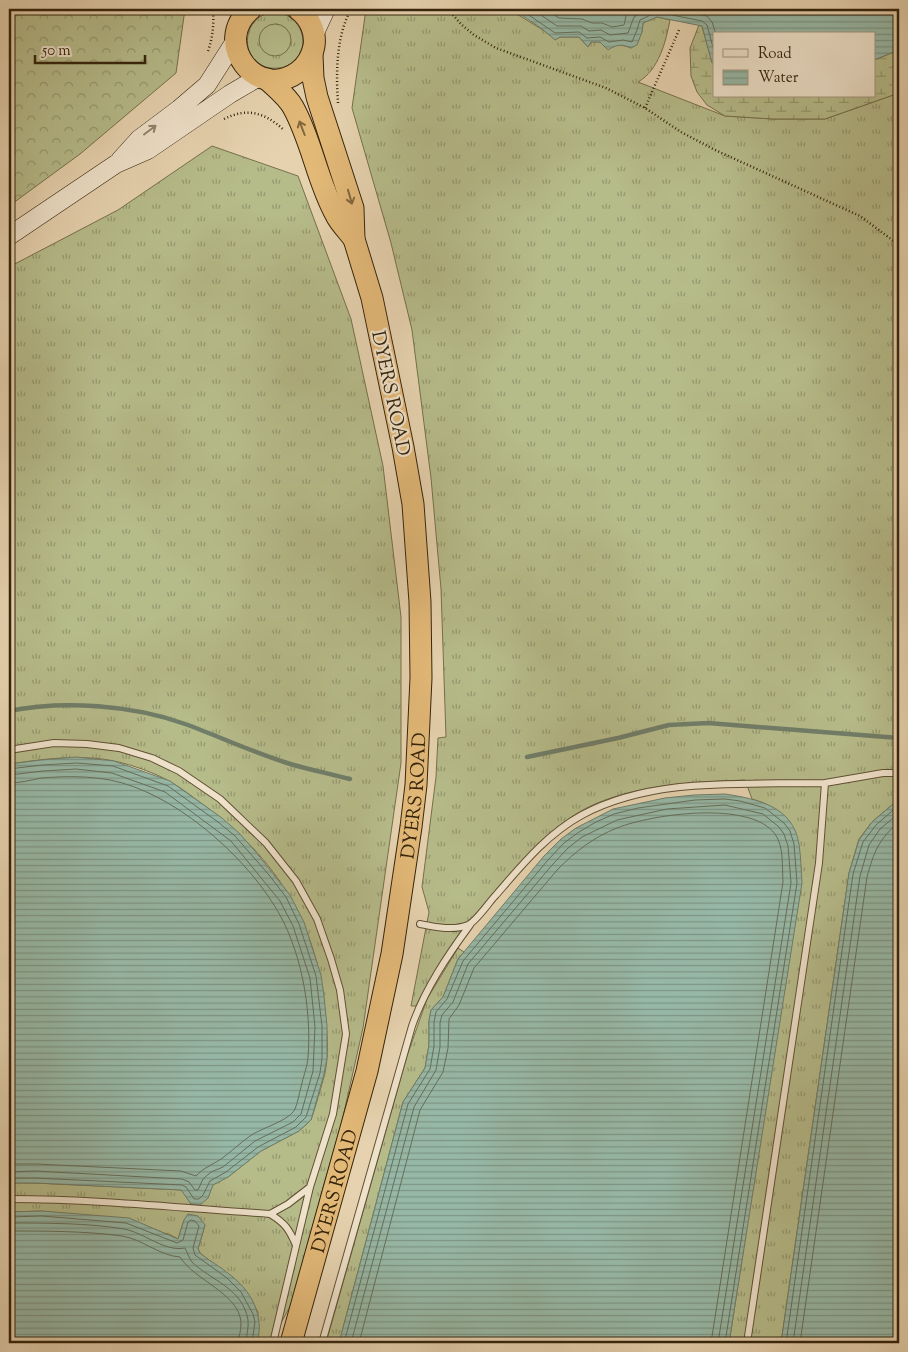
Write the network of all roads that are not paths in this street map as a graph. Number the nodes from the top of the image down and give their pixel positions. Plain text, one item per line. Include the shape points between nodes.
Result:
1 (232, 9) edge
2 (251, 9) edge
3 (298, 9) edge
4 (335, 11) edge
5 (236, 37) junction
6 (313, 45) junction
7 (263, 78) junction
8 (116, 164) junction
9 (9, 236) edge
10 (354, 239) junction
11 (9, 750) edge
12 (899, 773) edge
13 (825, 783) junction
14 (420, 924) dead end
15 (471, 924) junction
16 (310, 1187) junction
17 (9, 1199) edge
18 (270, 1214) junction
19 (296, 1245) junction
20 (273, 1343) edge
21 (290, 1343) edge
22 (322, 1343) edge
23 (748, 1343) edge

1 - 5 highway, DYERS ROAD
2 - 5 highway via 242,18
3 - 6 highway via 308,19
4 - 6 main road
5 - 7 highway, DYERS ROAD via 238,56 252,73
8 -> 5 main road via 139,139 207,84
6 - 7 highway via 301,69 294,75
6 -> 10 highway, DYERS ROAD via 313,78 317,97 354,208
7 - 8 main road via 230,94 148,150
10 -> 7 highway, DYERS ROAD via 336,216 293,107
8 - 9 main road
10 - 21 highway, DYERS ROAD via 372,298 413,504 420,602 419,740 411,827 370,1061
11 - 16 lane via 54,743 88,744 119,748 152,758 200,784 236,813 266,843 296,882 316,919 331,959 340,990 346,1034 333,1114
12 - 13 lane
13 - 15 lane via 708,785 638,794 602,806 554,834
13 - 23 lane via 820,863
14 - 15 lane via 458,929
15 - 22 lane via 437,974 417,1011
16 - 18 lane
16 - 19 lane
17 - 18 lane via 78,1200
18 - 19 lane via 289,1229
19 - 20 lane

